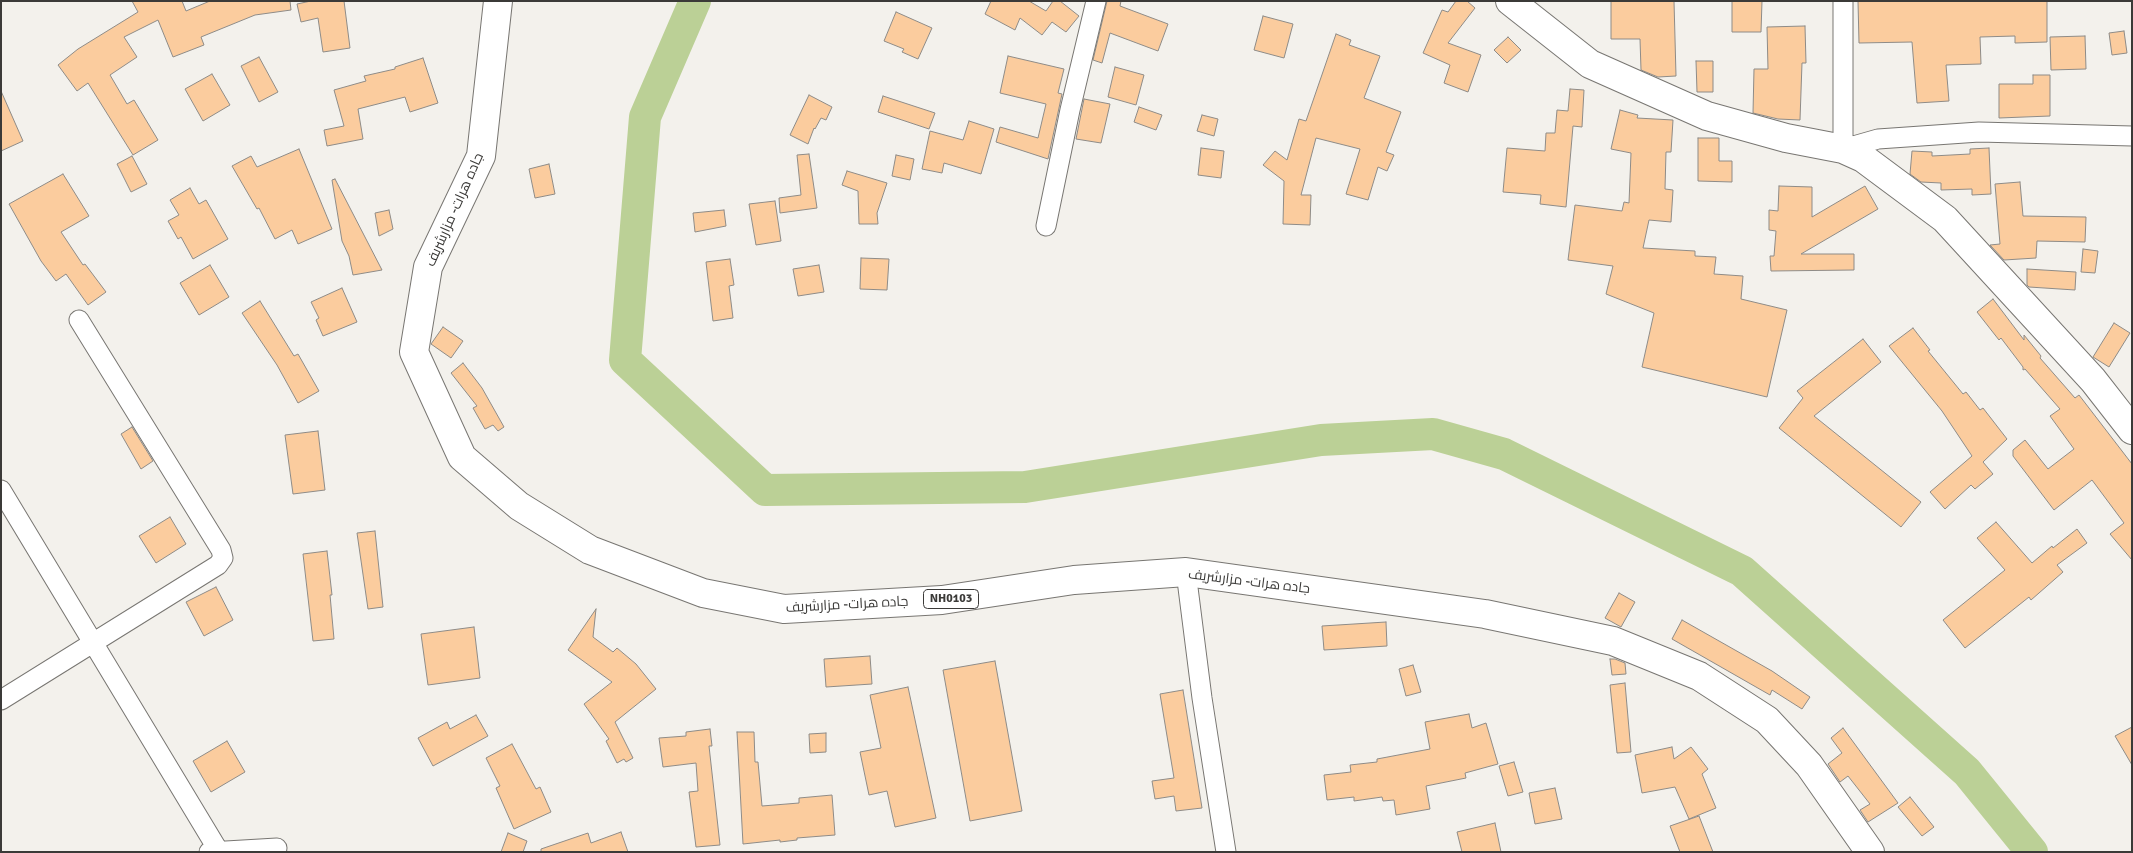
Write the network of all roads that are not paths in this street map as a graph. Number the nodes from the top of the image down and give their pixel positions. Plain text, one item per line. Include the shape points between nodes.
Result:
1 (498, 1) edge
2 (1096, 1) edge
3 (1843, 1) edge
4 (1521, 6) edge
5 (2132, 136) edge
6 (1843, 148) junction
7 (1046, 226) dead end
8 (79, 320) dead end
9 (2132, 430) edge
10 (1, 490) edge
11 (1186, 572) junction
12 (94, 644) junction
13 (1, 700) edge
14 (277, 848) dead end
15 (213, 851) edge
16 (1226, 852) edge
17 (1870, 852) edge

1 - 11 main road, جاده هرات- مزارشریف / NH0103 via 481,156 428,267 414,352 462,457 519,506 590,550 703,593 784,609 942,600 1074,580
2 - 7 street
3 - 6 street
4 - 6 main road via 1590,64 1707,116 1786,138
5 - 6 street via 1980,132 1878,139
6 - 9 main road via 1864,158 1945,218 2093,380
8 - 12 street via 223,558 218,565
10 - 12 street
11 - 16 street
11 - 17 main road, جاده هرات- مزارشریف / NH0103 via 1485,614 1613,641 1699,676 1767,720 1809,765
12 - 13 street
12 - 15 street
14 - 15 street

